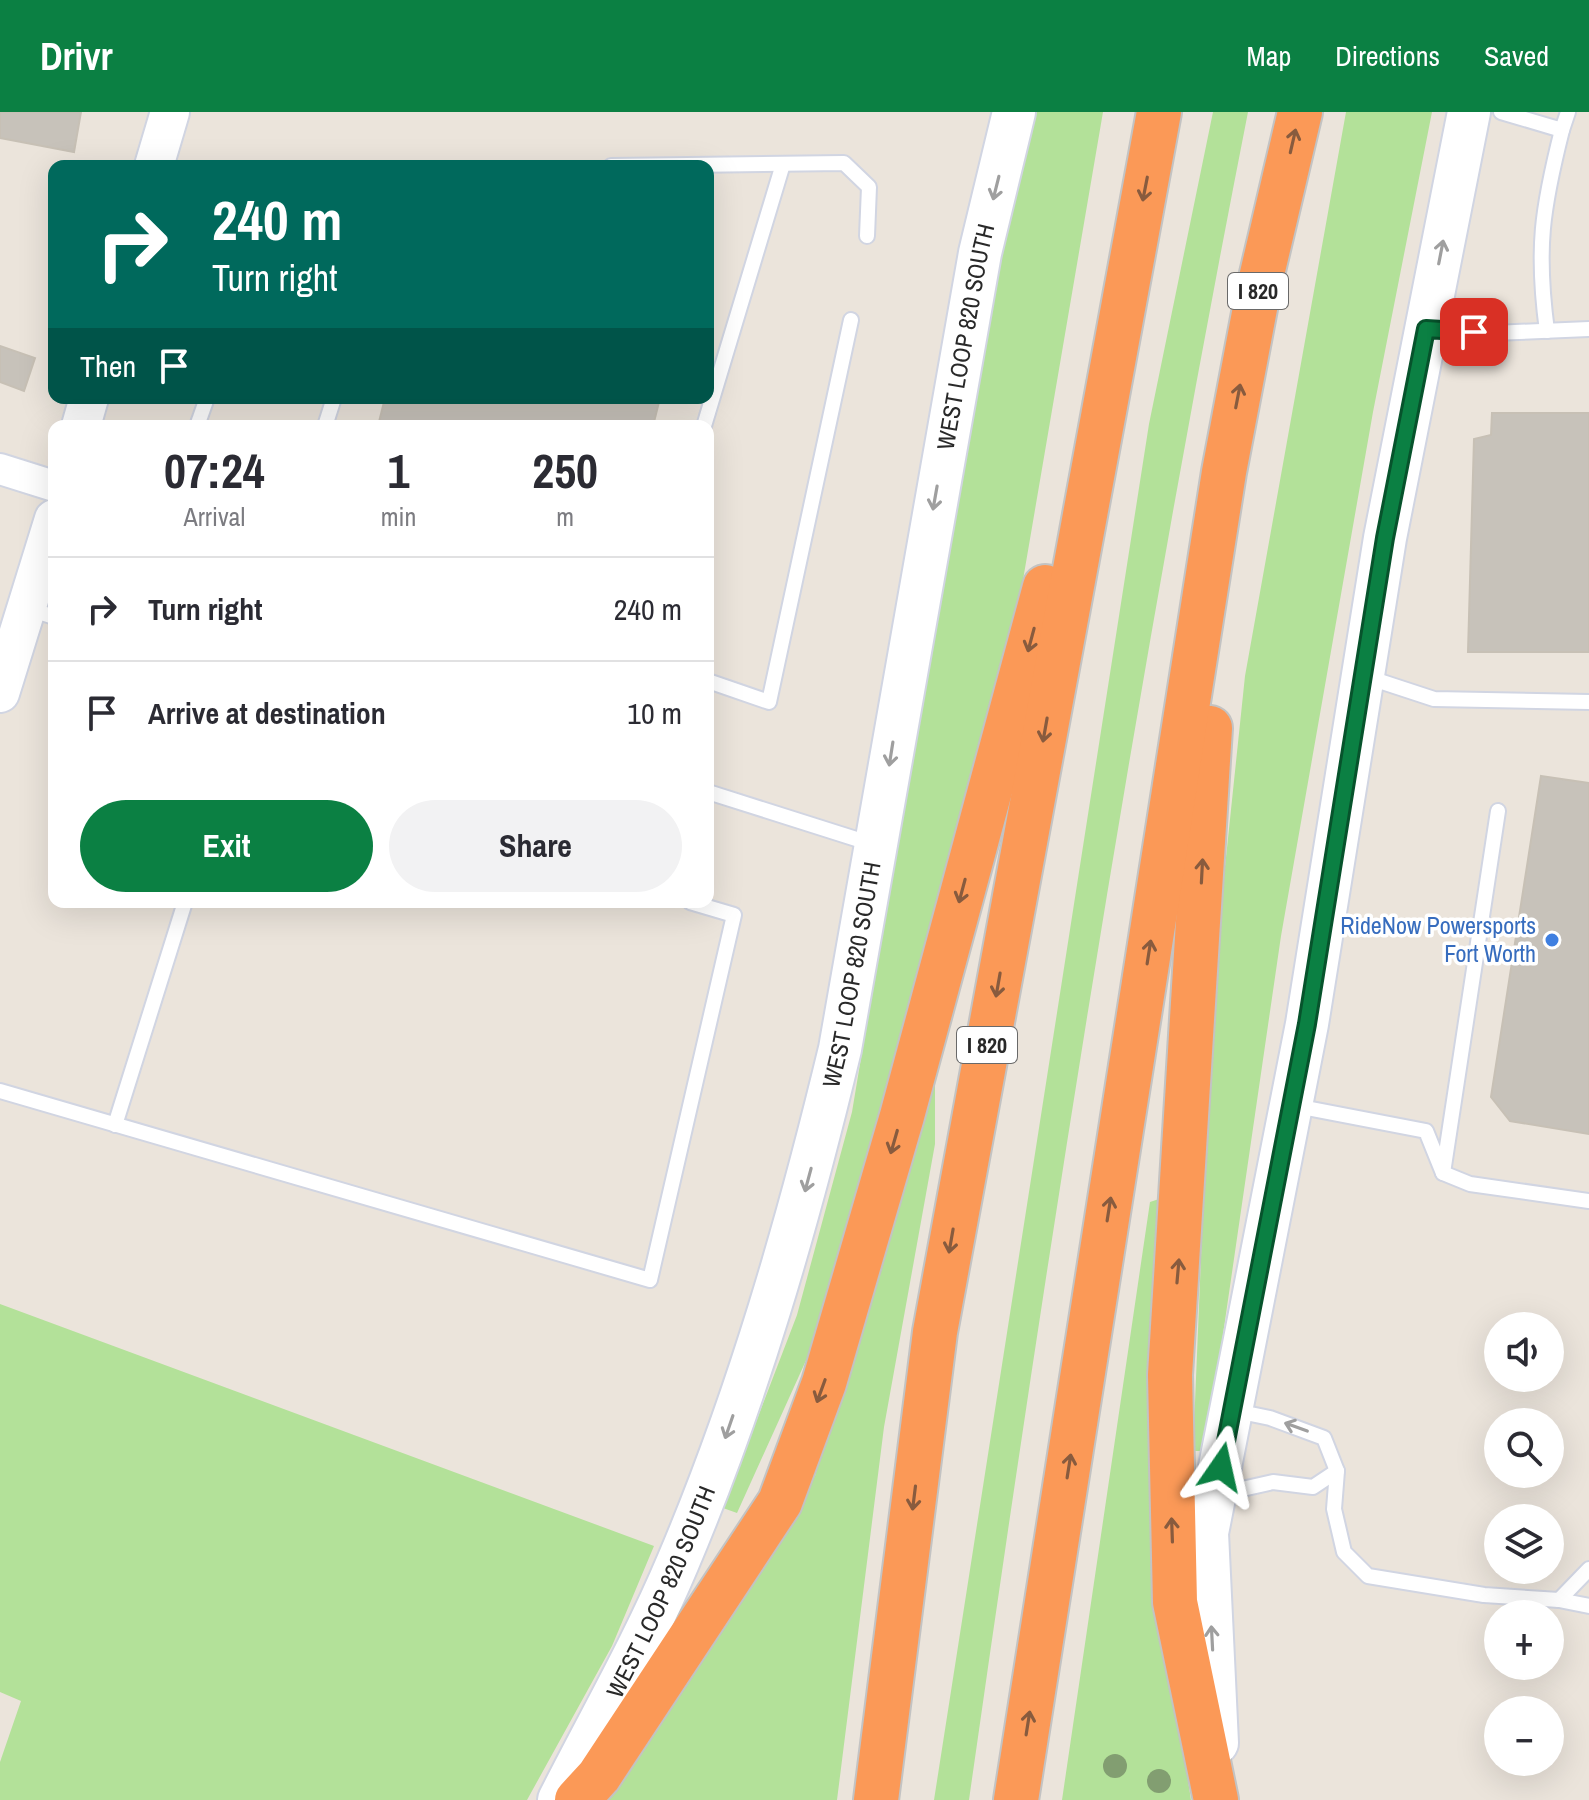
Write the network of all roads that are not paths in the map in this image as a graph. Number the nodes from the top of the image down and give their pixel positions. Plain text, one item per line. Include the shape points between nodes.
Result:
1 (170, 112) edge
2 (1014, 112) edge
3 (1159, 112) edge
4 (1300, 112) edge
5 (1469, 112) edge
6 (1501, 112) edge
7 (1568, 112) edge
8 (1562, 130) junction
9 (156, 160) edge
10 (783, 164) junction
11 (714, 165) edge
12 (867, 236) dead end
13 (1125, 295) junction
14 (851, 320) dead end
15 (1426, 329) junction
16 (1589, 329) edge
17 (1547, 331) junction
18 (714, 393) edge
19 (0, 469) edge
20 (1224, 472) junction
21 (48, 484) edge
22 (48, 559) edge
23 (40, 612) edge
24 (1363, 675) junction
25 (714, 683) edge
26 (0, 693) edge
27 (1589, 702) edge
28 (714, 794) edge
29 (1498, 811) dead end
30 (877, 845) junction
31 (183, 908) edge
32 (710, 908) edge
33 (0, 1091) edge
34 (1291, 1105) junction
35 (115, 1125) junction
36 (1443, 1173) junction
37 (1589, 1201) edge
38 (1232, 1411) junction
39 (1337, 1471) junction
40 (1215, 1495) junction
41 (1589, 1569) edge
42 (1559, 1600) joint
43 (1564, 1601) edge
44 (1589, 1606) edge
45 (559, 1800) edge
46 (577, 1800) edge
47 (876, 1800) edge
48 (1016, 1800) edge
49 (1218, 1800) edge

1 - 9 street
2 -> 30 main road, WEST LOOP 820 SOUTH via 980,253
3 -> 13 highway, I 820
20 -> 4 highway, I 820
15 -> 5 main road
6 - 8 lane
7 - 8 lane
8 - 17 lane via 1543,207 1539,272
10 - 11 lane
10 - 12 lane via 844,163 869,187
10 - 18 lane
13 -> 46 highway via 902,1116 813,1412 780,1502 599,1776
13 -> 47 highway, I 820 via 935,1332
14 - 25 lane via 769,702
15 - 17 lane
15 - 24 main road
16 - 17 lane
19 - 21 street
48 -> 20 highway, I 820
49 -> 20 highway via 1175,1602 1170,1375
22 - 23 street
23 - 26 street
24 - 27 lane via 1434,699
24 - 34 main road
28 - 30 lane
29 - 36 lane
30 -> 45 main road, WEST LOOP 820 SOUTH via 840,1049 765,1322 677,1564
31 - 35 lane
32 - 35 lane via 734,915 650,1280
33 - 35 lane
34 - 36 lane via 1426,1131
34 - 38 main road
36 - 37 lane via 1470,1184
39 -> 38 lane via 1324,1438
38 - 40 main road
39 - 40 lane via 1313,1487 1273,1482
39 - 42 lane via 1334,1509 1344,1552 1368,1576 1484,1595
49 -> 40 main road via 1207,1533
41 - 42 lane
43 - 44 lane

